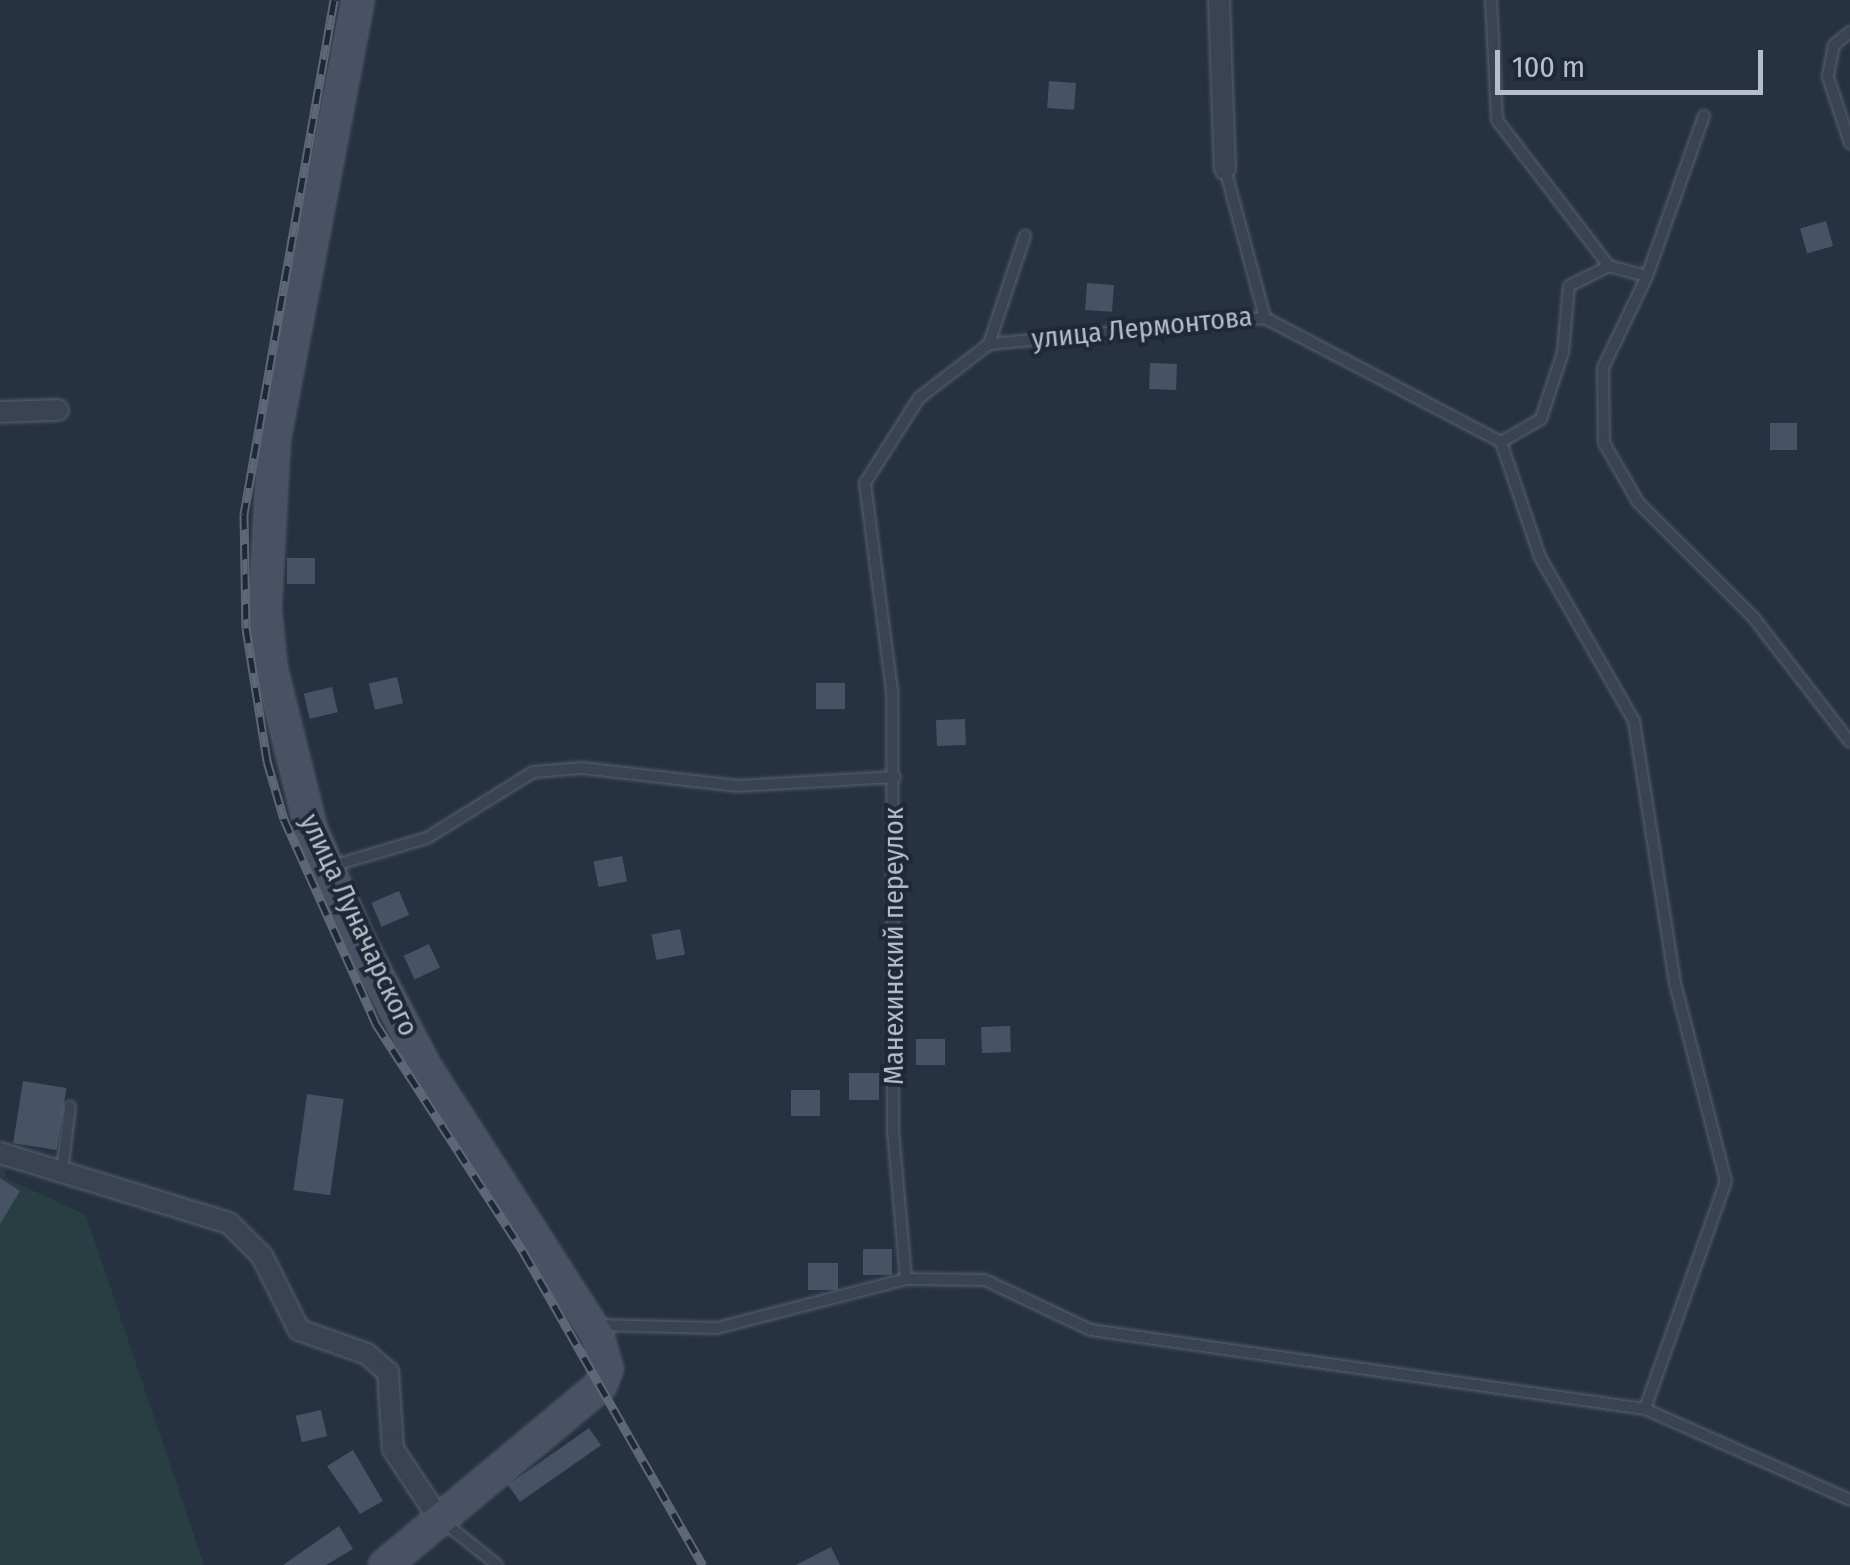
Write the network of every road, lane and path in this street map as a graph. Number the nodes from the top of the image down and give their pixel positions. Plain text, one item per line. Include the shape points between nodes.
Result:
1 (358, 0) edge
2 (1220, 0) edge
3 (1492, 0) edge
4 (1850, 32) edge
5 (1704, 116) dead end
6 (1850, 143) edge
7 (1225, 169) joint
8 (1025, 236) dead end
9 (1609, 266) junction
10 (1647, 276) junction
11 (1265, 318) junction
12 (989, 344) junction
13 (58, 410) dead end
14 (0, 412) edge
15 (1502, 442) junction
16 (1850, 742) edge
17 (895, 777) junction
18 (327, 868) junction
19 (70, 1106) dead end
20 (0, 1153) edge
21 (62, 1174) junction
22 (906, 1279) junction
23 (590, 1326) junction
24 (1645, 1409) junction
25 (1850, 1500) edge
26 (440, 1520) junction
27 (386, 1565) edge
28 (497, 1565) edge

1 - 18 main road, улица Луначарского via 267,519 271,668
2 - 7 street
3 - 9 lane via 1497,120
4 - 6 lane via 1834,46 1828,77
5 - 10 lane
7 - 11 lane, улица Лермонтова
8 - 12 lane
9 - 10 lane
9 - 15 lane via 1569,286 1563,352 1542,419
10 - 16 lane via 1603,368 1604,442 1638,502 1753,617
11 - 12 lane, улица Лермонтова
11 - 15 lane
12 - 17 lane, Манехинский переулок via 919,398 865,483 863,516 889,620
13 - 14 street
15 - 24 lane via 1540,557 1634,721 1674,983 1726,1181
17 - 18 lane via 738,786 582,768 533,772 427,838
17 - 22 lane, Манехинский переулок via 893,1130
18 - 23 main road, улица Луначарского via 426,1068
19 - 21 lane
20 - 21 street
21 - 26 street via 230,1223 262,1256 299,1330 368,1354 388,1372 393,1449
22 - 23 lane via 717,1328
22 - 24 lane via 984,1280 1091,1330
23 - 26 main road, улица Луначарского via 606,1352 600,1386
24 - 25 lane
26 - 27 main road
26 - 28 lane

